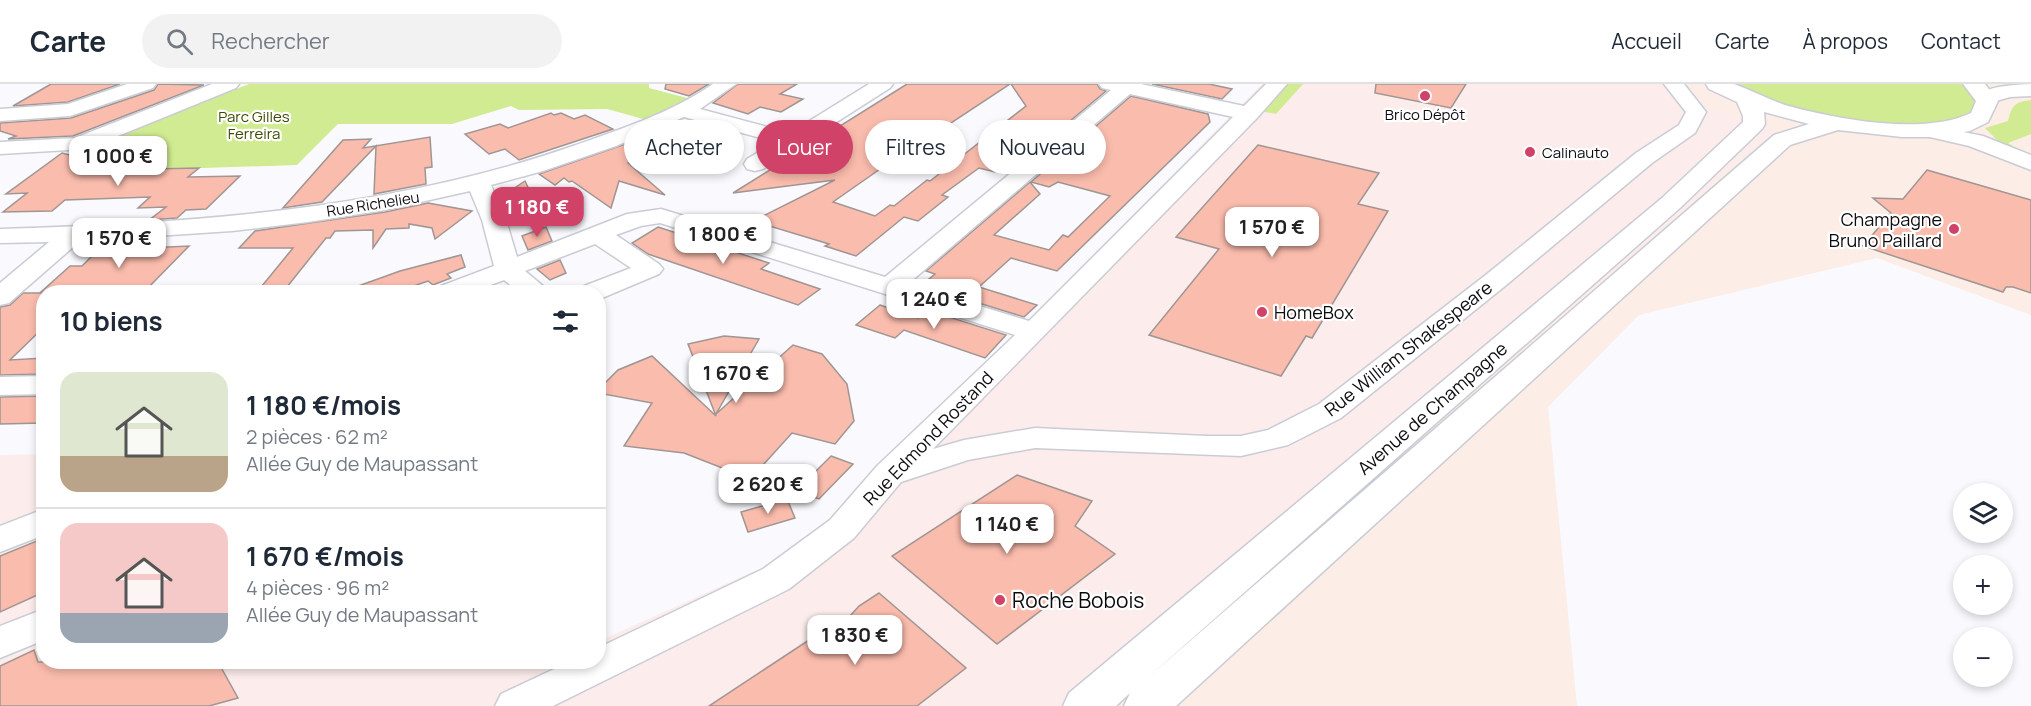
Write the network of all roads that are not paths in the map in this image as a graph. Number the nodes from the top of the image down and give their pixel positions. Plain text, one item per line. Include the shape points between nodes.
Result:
1 (82, 84) edge
2 (146, 84) edge
3 (229, 84) edge
4 (726, 84) edge
5 (883, 84) edge
6 (1277, 84) edge
7 (1674, 84) edge
8 (1717, 84) edge
9 (1122, 85) edge
10 (2031, 90) edge
11 (1980, 91) edge
12 (1746, 98) junction
13 (100, 100) junction
14 (680, 110) junction
15 (0, 114) edge
16 (1250, 114) junction
17 (825, 120) edge
18 (1836, 123) junction
19 (1967, 123) junction
20 (756, 130) edge
21 (1924, 130) junction
22 (0, 148) edge
23 (1997, 148) junction
24 (2031, 163) edge
25 (478, 182) junction
26 (73, 234) junction
27 (597, 234) junction
28 (0, 236) edge
29 (508, 270) junction
30 (468, 285) edge
31 (526, 285) edge
32 (606, 286) edge
33 (890, 286) junction
34 (0, 297) edge
35 (1034, 332) junction
36 (36, 385) edge
37 (0, 386) edge
38 (889, 474) junction
39 (36, 524) edge
40 (0, 540) edge
41 (36, 627) edge
42 (0, 643) edge
43 (606, 662) edge
44 (591, 669) edge
45 (515, 706) edge
46 (1084, 706) edge
47 (1146, 706) edge

1 - 13 street
2 - 13 street
3 - 22 street via 78,144
4 - 14 street, Rue Richelieu
5 - 17 street
6 - 16 street, Rue Edmond Rostand
7 - 38 street, Rue William Shakespeare via 1696,112 1688,129 1644,158 1330,411 1277,438 1241,446 1035,438 964,450
8 - 12 main road
9 - 16 street
9 - 33 street
10 - 11 street
11 - 19 main road via 1987,107 1985,113
12 - 18 main road
12 - 46 main road, Avenue de Champagne via 1754,124 1724,153
13 - 15 street via 70,110
14 - 20 street
14 - 25 street, Rue Richelieu via 590,148
16 - 35 street, Rue Edmond Rostand
18 - 21 main road
18 - 47 main road, Avenue de Champagne via 1782,140
19 - 21 main road
19 - 23 street
21 - 23 street
23 - 24 street
25 - 26 street, Rue Richelieu via 376,206 263,220
25 - 29 street
26 - 28 street, Rue Richelieu
26 - 34 street
27 - 29 street
27 - 32 street via 650,269
27 - 33 street via 636,219 661,216
29 - 30 street
29 - 31 street
33 - 35 street
35 - 38 street, Rue Edmond Rostand
36 - 37 street
38 - 43 street, Rue Edmond Rostand via 842,529 776,579
39 - 40 street
41 - 42 street
44 - 45 street, Rue Edmond Rostand

